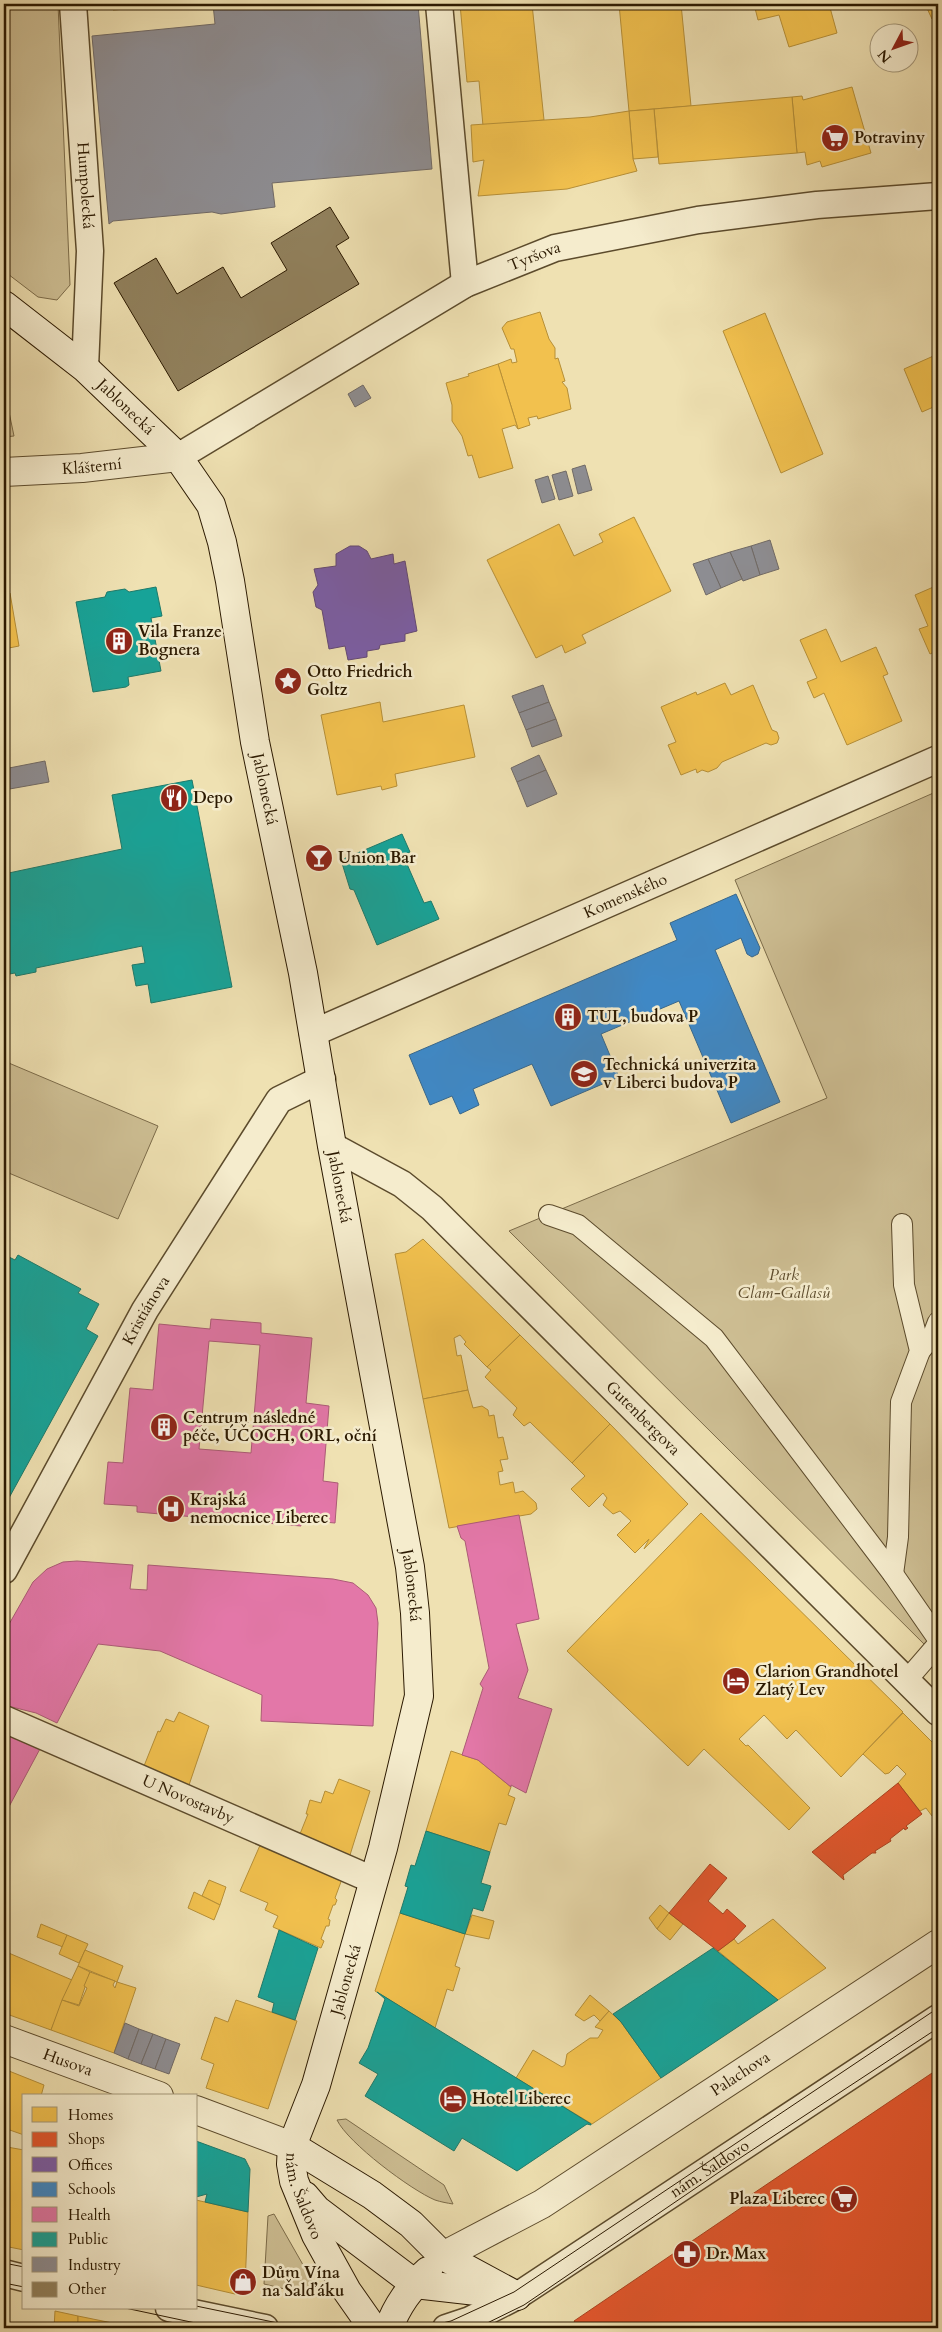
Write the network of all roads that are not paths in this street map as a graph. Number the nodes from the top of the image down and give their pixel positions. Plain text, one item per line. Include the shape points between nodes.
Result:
1 (73, 4) edge
2 (439, 4) edge
3 (938, 196) edge
4 (465, 284) junction
5 (4, 305) edge
6 (85, 368) junction
7 (178, 457) junction
8 (4, 472) edge
9 (938, 759) edge
10 (313, 1033) junction
11 (322, 1080) junction
12 (332, 1146) junction
13 (549, 1215) dead end
14 (902, 1224) dead end
15 (938, 1322) edge
16 (920, 1351) junction
17 (4, 1570) edge
18 (893, 1574) junction
19 (938, 1639) edge
20 (938, 1644) edge
21 (906, 1681) junction
22 (938, 1712) edge
23 (4, 1719) edge
24 (373, 1880) junction
25 (938, 1944) edge
26 (938, 2018) edge
27 (4, 2039) edge
28 (154, 2094) edge
29 (198, 2111) edge
30 (292, 2146) junction
31 (294, 2181) junction
32 (443, 2256) junction
33 (4, 2273) edge
34 (22, 2278) edge
35 (415, 2284) junction
36 (517, 2296) junction
37 (178, 2310) edge
38 (254, 2327) edge
39 (373, 2328) edge
40 (389, 2328) edge
41 (446, 2328) edge

1 - 6 street, Humpolecká via 90,251
2 - 4 street
3 - 4 street, Tyršova via 817,205 698,220 610,236 555,248
4 - 7 street, Tyršova
5 - 6 main road, Jablonecká
6 - 7 main road, Jablonecká
7 - 8 main road, Klášterní via 82,468
7 - 10 main road, Jablonecká via 211,505 222,542 255,742 289,899
9 - 10 street, Komenského
10 - 11 main road, Jablonecká
11 - 12 main road, Jablonecká
11 - 17 street, Kristiánova via 279,1100 145,1310
12 - 21 street, Gutenbergova via 402,1184 432,1208
12 - 24 main road, Jablonecká via 416,1613 419,1696
13 - 18 street via 578,1225 714,1338
14 - 16 street via 904,1285
15 - 16 street via 933,1335
16 - 18 street via 901,1402 899,1529
18 - 19 street
20 - 21 street
21 - 22 street, Gutenbergova
23 - 24 street, U Novostavby
24 - 30 main road, Jablonecká via 316,2085
25 - 32 main road, Palachova via 542,2204
26 - 36 street, nám. Šaldovo
27 - 28 main road, Husova
29 - 30 main road
30 - 31 main road, nám. Šaldovo
30 - 32 main road, nám. Šaldovo via 372,2195 411,2224
31 - 35 main road via 317,2210
31 - 39 main road, nám. Šaldovo via 316,2234 347,2291
32 - 35 main road
32 - 36 main road, nám. Šaldovo
33 - 34 street
35 - 36 main road
35 - 40 main road via 393,2316
36 - 41 street, nám. Šaldovo via 470,2320
37 - 38 street

